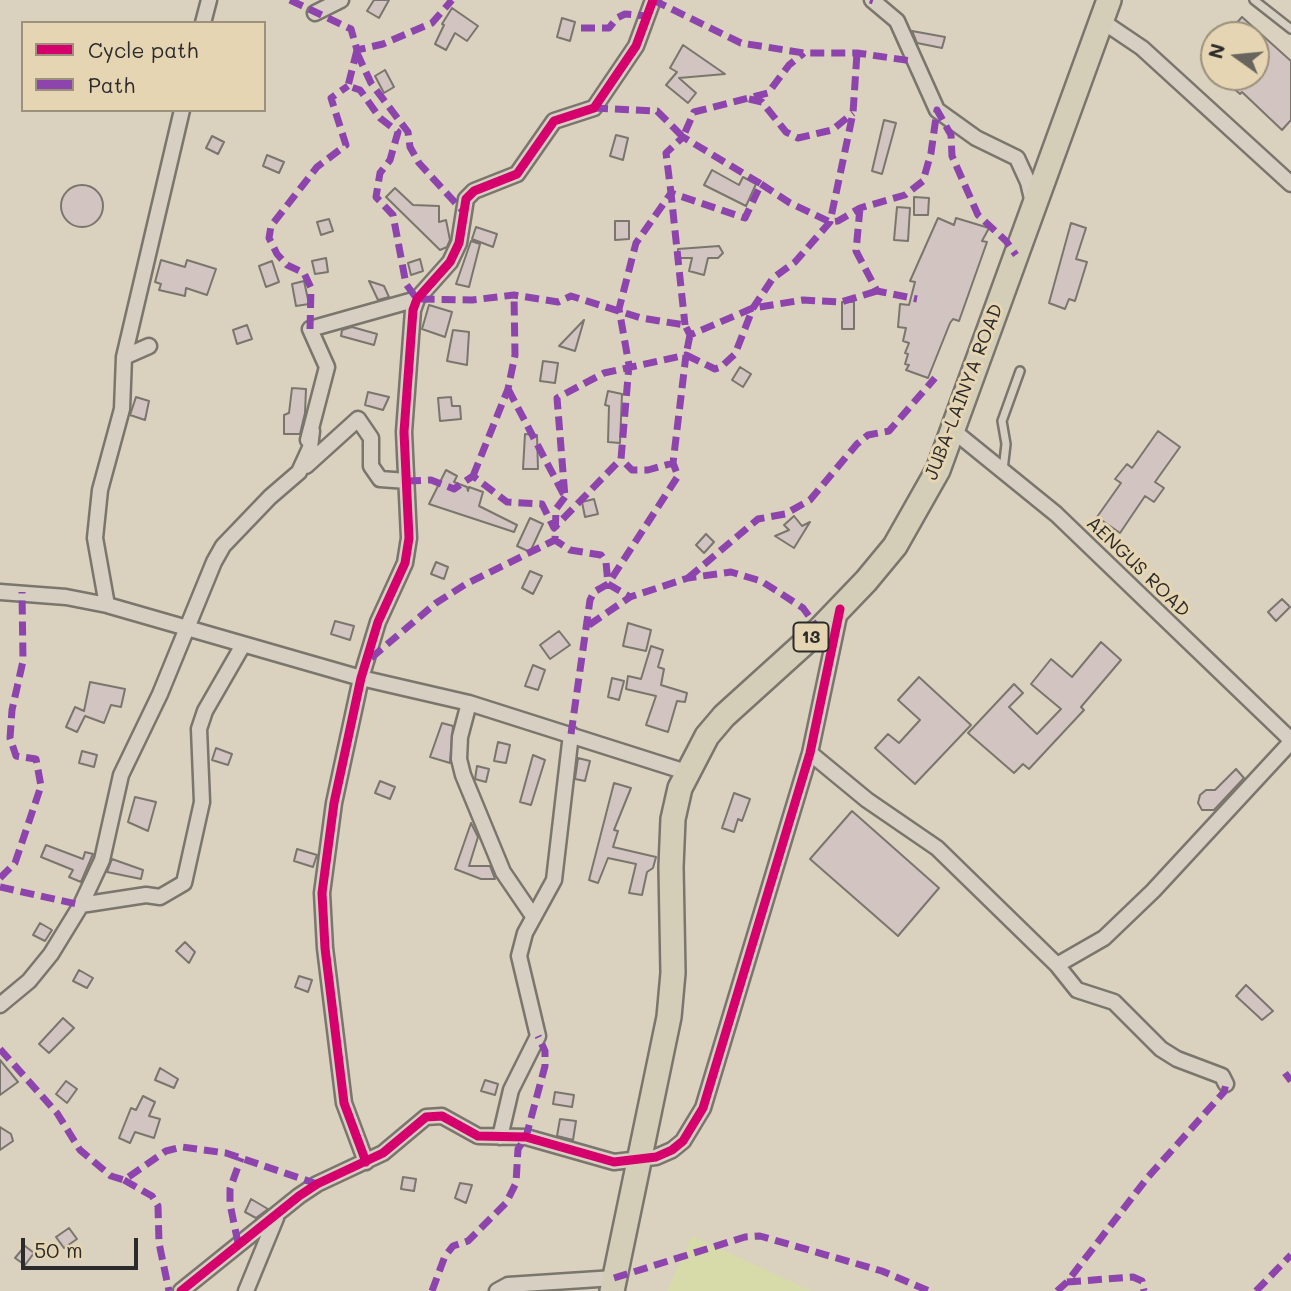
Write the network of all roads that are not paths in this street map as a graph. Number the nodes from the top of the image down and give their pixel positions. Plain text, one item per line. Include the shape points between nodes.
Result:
1 (209, 0) edge
2 (341, 0) edge
3 (653, 0) edge
4 (872, 0) edge
5 (1254, 0) edge
6 (1105, 10) edge
7 (315, 13) dead end
8 (204, 21) edge
9 (1291, 29) edge
10 (182, 112) edge
11 (1291, 184) edge
12 (1034, 207) junction
13 (417, 299) junction
14 (149, 346) dead end
15 (124, 357) junction
16 (1020, 370) dead end
17 (950, 428) junction
18 (312, 432) dead end
19 (1003, 471) junction
20 (299, 472) junction
21 (407, 481) junction
22 (0, 592) edge
23 (107, 606) junction
24 (840, 609) junction
25 (186, 629) junction
26 (243, 645) junction
27 (361, 678) junction
28 (469, 703) junction
29 (572, 734) junction
30 (1291, 741) edge
31 (810, 753) junction
32 (686, 772) junction
33 (81, 905) junction
34 (533, 916) junction
35 (1057, 965) junction
36 (0, 1005) edge
37 (1226, 1084) dead end
38 (500, 1136) junction
39 (640, 1161) junction
40 (366, 1162) junction
41 (277, 1217) junction
42 (613, 1284) edge
43 (181, 1291) edge
44 (246, 1291) edge
45 (497, 1291) edge

1 - 8 street
2 - 7 street
3 - 13 street via 636,46 594,108 554,121 516,174 474,191 466,200 459,243 450,262
4 - 12 street via 897,21 937,110 976,138 1017,158
5 - 9 lane
6 - 11 street
6 - 12 main road, JUBA-LAINYA ROAD / 13
10 - 15 street
12 - 17 main road, JUBA-LAINYA ROAD / 13
13 - 20 street via 310,329 327,367
13 - 21 street via 410,322 404,432
14 - 15 street
15 - 23 street via 122,409 100,490 95,538
16 - 19 lane via 1002,421 1006,444
17 - 19 street, AENGUS ROAD
17 - 24 main road, JUBA-LAINYA ROAD / 13 via 937,470 895,546
18 - 20 street
19 - 30 street, AENGUS ROAD via 1056,514
20 - 21 street via 358,419 371,438 371,466 380,479
20 - 25 street via 223,546
21 - 27 street via 405,563 378,622
22 - 23 street via 66,597
23 - 25 street
24 - 31 street
24 - 32 main road, JUBA-LAINYA ROAD / 13 via 724,716
25 - 26 street
25 - 33 street via 121,775 102,860
26 - 27 street
26 - 33 street via 199,729 202,802 184,883 160,897
27 - 28 street
27 - 40 street via 334,803 322,894 344,1103
28 - 29 street
28 - 34 street via 460,737 463,775 503,872
29 - 32 street
29 - 34 street via 554,880
30 - 35 street via 1104,938
31 - 35 street via 937,849
31 - 39 street via 704,1108 672,1150
32 - 39 main road, JUBA-LAINYA ROAD / 13 via 673,819 674,973 669,1017
33 - 36 street via 30,981
34 - 38 street via 519,956 538,1036 511,1090
35 - 37 street via 1077,989 1114,1002 1161,1049 1193,1067 1222,1076
38 - 39 street via 526,1137 614,1162
38 - 40 street via 470,1134 436,1115 426,1117
39 - 42 main road, JUBA-LAINYA ROAD / 13
40 - 41 street via 317,1184
41 - 43 street
41 - 44 street
42 - 45 street via 508,1285

